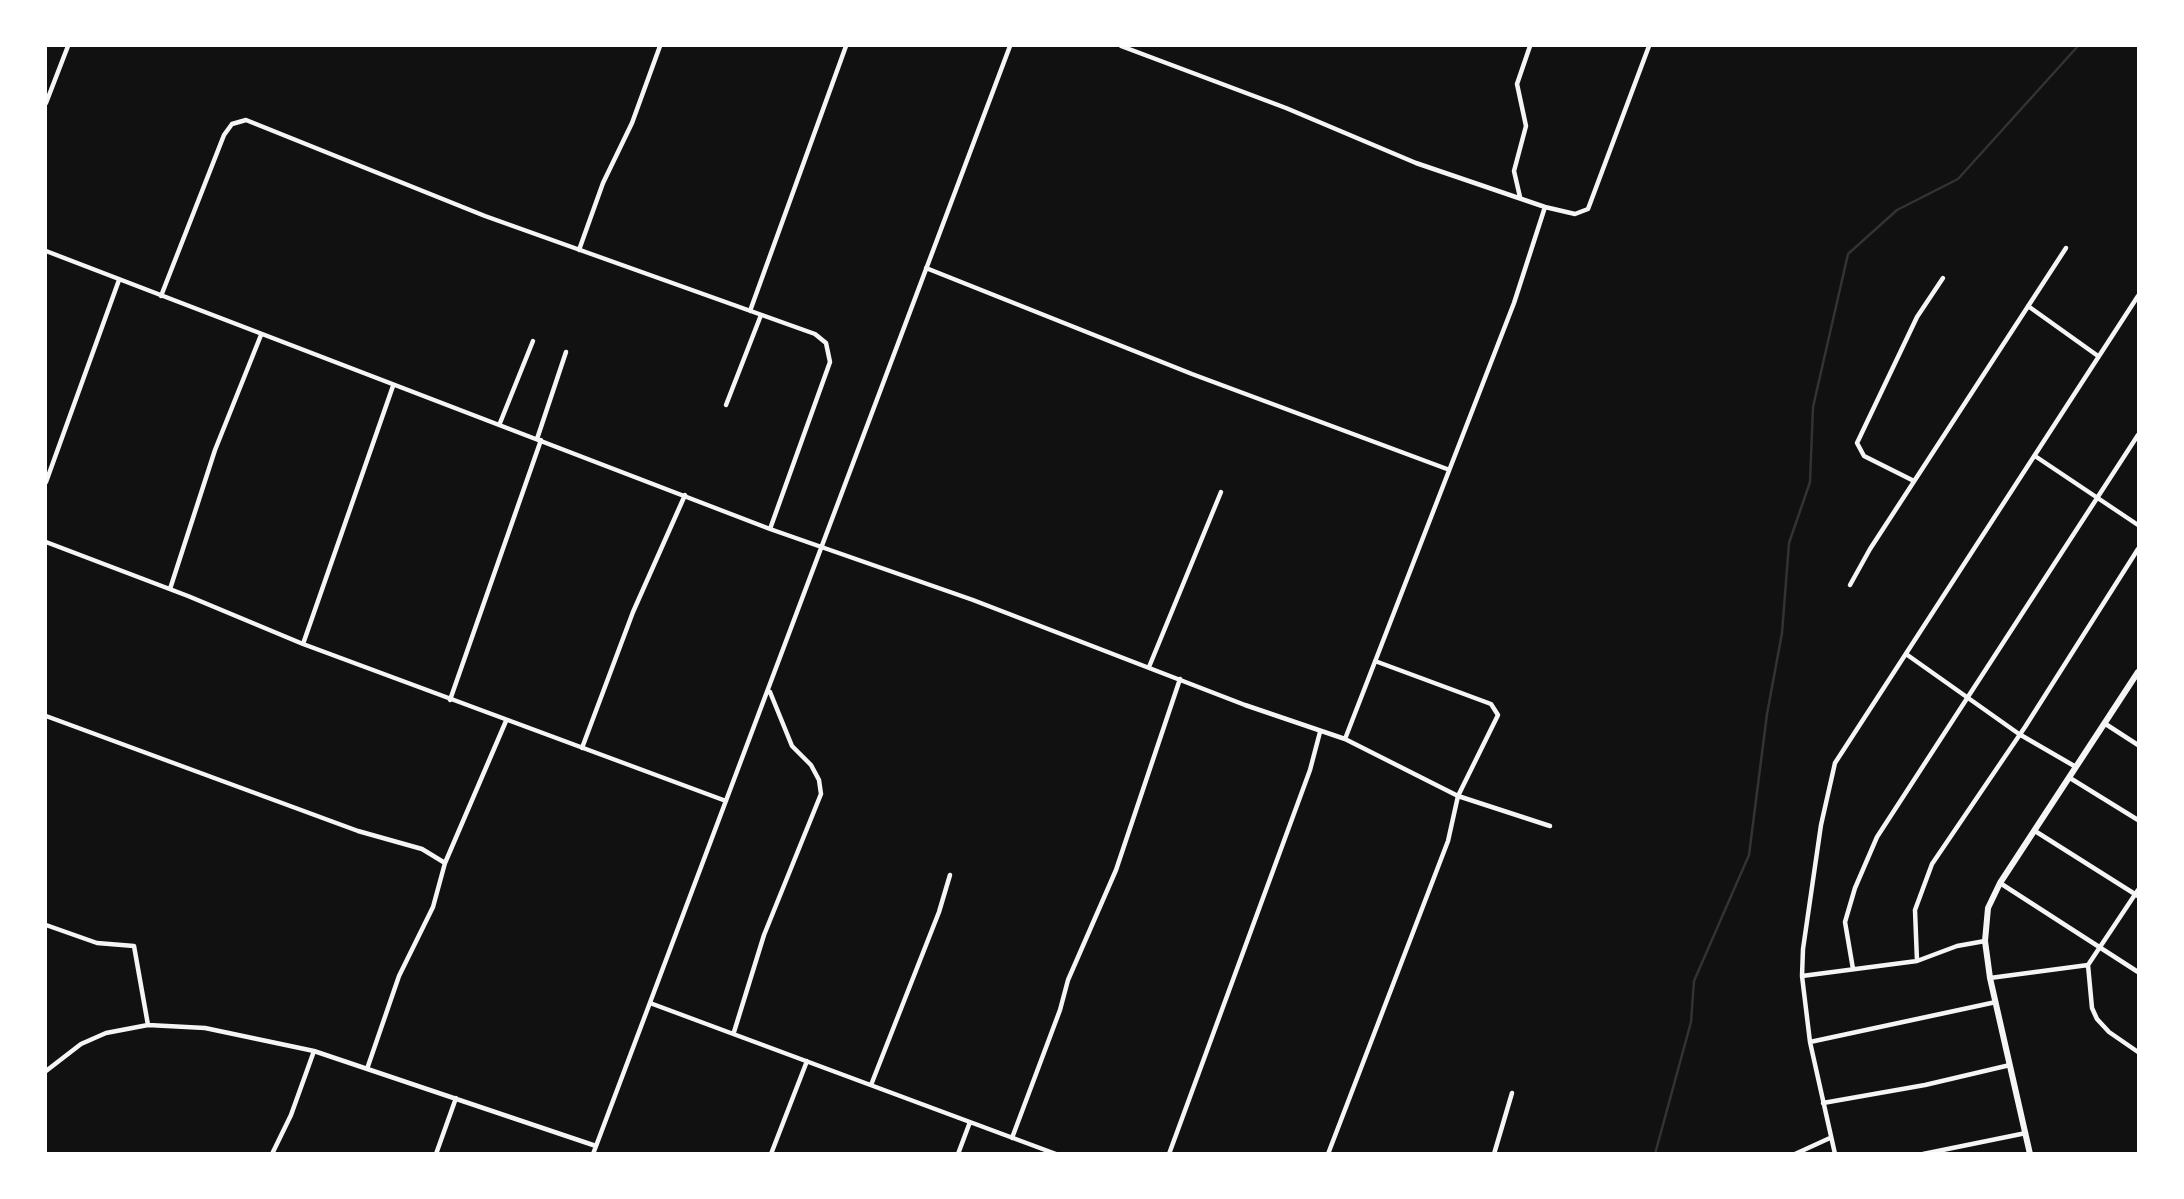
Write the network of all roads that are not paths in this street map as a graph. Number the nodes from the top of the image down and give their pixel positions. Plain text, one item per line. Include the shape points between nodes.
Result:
1 (68, 46) edge
2 (660, 46) edge
3 (846, 46) edge
4 (1010, 46) edge
5 (1121, 46) edge
6 (1530, 46) edge
7 (1649, 46) edge
8 (46, 103) edge
9 (1521, 198) junction
10 (1545, 207) junction
11 (2066, 247) dead end
12 (579, 250) junction
13 (46, 251) edge
14 (926, 268) junction
15 (1943, 278) dead end
16 (119, 280) junction
17 (161, 296) junction
18 (2138, 296) edge
19 (2028, 306) junction
20 (750, 312) junction
21 (761, 315) junction
22 (261, 335) junction
23 (533, 341) dead end
24 (566, 352) dead end
25 (2098, 356) junction
26 (393, 386) junction
27 (726, 405) dead end
28 (500, 423) junction
29 (2138, 435) edge
30 (539, 440) junction
31 (2035, 456) junction
32 (1447, 469) junction
33 (1914, 481) junction
34 (46, 482) edge
35 (1221, 492) dead end
36 (685, 495) junction
37 (2099, 496) junction
38 (2138, 525) edge
39 (770, 529) junction
40 (46, 542) edge
41 (822, 546) junction
42 (2138, 550) edge
43 (1850, 585) dead end
44 (170, 589) junction
45 (303, 644) junction
46 (1906, 654) junction
47 (1375, 661) junction
48 (1149, 667) junction
49 (2138, 672) edge
50 (1180, 678) junction
51 (769, 692) junction
52 (1969, 699) junction
53 (450, 700) junction
54 (46, 716) edge
55 (506, 721) junction
56 (2104, 723) junction
57 (1320, 732) junction
58 (2019, 734) junction
59 (1345, 739) junction
60 (2138, 745) edge
61 (582, 748) junction
62 (2076, 767) junction
63 (2070, 778) junction
64 (1458, 796) junction
65 (726, 801) junction
66 (2138, 820) edge
67 (1550, 826) dead end
68 (2035, 831) junction
69 (445, 863) junction
70 (950, 875) dead end
71 (2000, 883) junction
72 (2138, 894) edge
73 (46, 925) edge
74 (1985, 941) junction
75 (2101, 949) junction
76 (1917, 961) junction
77 (2088, 965) junction
78 (1853, 969) junction
79 (2138, 972) edge
80 (1802, 976) junction
81 (1990, 978) junction
82 (1996, 1002) junction
83 (650, 1003) junction
84 (148, 1025) junction
85 (734, 1032) junction
86 (1810, 1042) junction
87 (314, 1052) junction
88 (2138, 1052) edge
89 (807, 1061) junction
90 (2010, 1065) junction
91 (368, 1069) junction
92 (46, 1071) edge
93 (871, 1085) junction
94 (1512, 1093) dead end
95 (456, 1098) junction
96 (1823, 1103) junction
97 (970, 1122) junction
98 (2026, 1133) junction
99 (1012, 1138) junction
100 (1830, 1138) junction
101 (596, 1146) junction
102 (272, 1153) edge
103 (436, 1153) edge
104 (593, 1153) edge
105 (771, 1153) edge
106 (958, 1153) edge
107 (1056, 1153) edge
108 (1169, 1153) edge
109 (1328, 1153) edge
110 (1494, 1153) edge
111 (1796, 1153) edge
112 (1835, 1153) edge
113 (1923, 1153) edge
114 (2030, 1153) edge

1 - 8 street
2 - 12 street
3 - 20 street
4 - 14 street
5 - 9 street via 1416,163
6 - 9 street via 1517,84 1525,126 1514,172
7 - 10 street via 1588,209 1575,214
9 - 10 street
10 - 32 street via 1514,303
11 - 19 street
12 - 17 street via 256,123 238,121 224,135
12 - 20 street
13 - 16 street
14 - 32 street
14 - 41 street
15 - 33 street via 1911,328 1857,443 1864,456
16 - 17 street
16 - 34 street
17 - 22 street
18 - 25 street
19 - 25 street
19 - 33 street
20 - 21 street
21 - 27 street
21 - 39 street via 823,339 830,362
22 - 26 street
22 - 44 street via 215,450
23 - 28 street
24 - 30 street
25 - 31 street
26 - 28 street
26 - 45 street
28 - 30 street
29 - 37 street
30 - 36 street
30 - 53 street
31 - 37 street
31 - 46 street
32 - 47 street
33 - 43 street
35 - 48 street
36 - 39 street
36 - 61 street via 633,612
37 - 38 street
37 - 52 street
39 - 41 street
40 - 44 street
41 - 48 street
41 - 51 street
42 - 58 street
44 - 45 street
45 - 53 street
46 - 52 street
46 - 80 street via 1847,740 1830,776
47 - 59 street
47 - 64 street via 1497,710
48 - 50 street
49 - 56 main road
50 - 57 street
50 - 99 street via 1116,870 1068,979
51 - 65 street
51 - 85 street via 792,746 819,780 821,794 764,935
52 - 58 street
52 - 78 street via 1884,825 1855,888 1845,922
53 - 55 street
54 - 69 street via 358,831 422,849
55 - 61 street
55 - 69 street
56 - 60 street
56 - 62 main road
57 - 59 street
57 - 108 street
58 - 62 street
58 - 76 street via 1923,881 1915,910
59 - 64 street
61 - 65 street
62 - 63 main road
63 - 66 street
63 - 68 main road
64 - 67 street
64 - 109 street via 1448,841
65 - 83 street
68 - 71 main road
68 - 72 street
69 - 91 street via 433,907 399,976
70 - 93 street
71 - 74 main road via 1988,908
71 - 75 street
72 - 75 street
73 - 84 street via 97,943 134,946
74 - 76 street
74 - 81 main road
75 - 77 street
75 - 79 street
76 - 78 street
77 - 81 street
77 - 88 street via 2097,1018
78 - 80 street
80 - 86 street
81 - 82 main road
82 - 86 street
82 - 90 main road
83 - 85 street
83 - 101 street
84 - 87 street via 205,1028
84 - 92 street via 106,1033 80,1044
85 - 89 street
86 - 96 street
87 - 91 street
87 - 102 street
89 - 93 street
89 - 105 street
90 - 96 street
90 - 98 main road
91 - 95 street
93 - 97 street
94 - 110 street
95 - 101 street
95 - 103 street
96 - 100 street
97 - 99 street
97 - 106 street
98 - 113 street
98 - 114 main road
99 - 107 street
100 - 111 street
100 - 112 street
101 - 104 street

